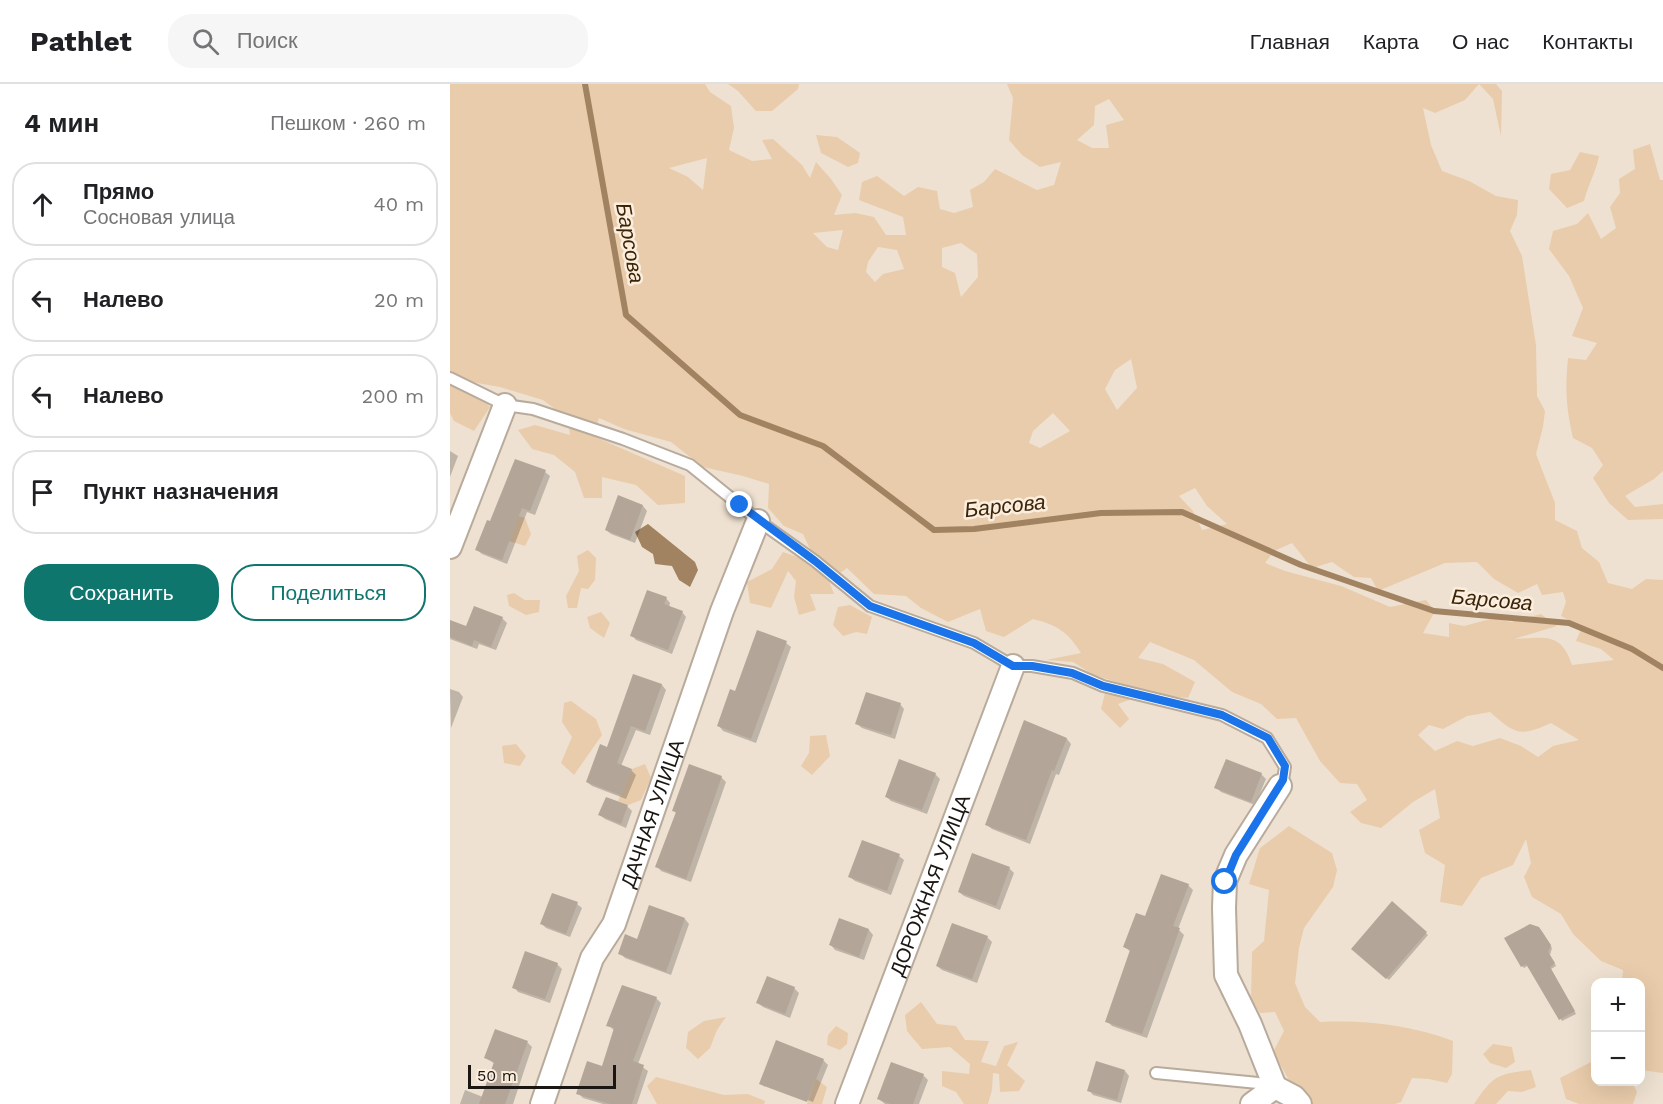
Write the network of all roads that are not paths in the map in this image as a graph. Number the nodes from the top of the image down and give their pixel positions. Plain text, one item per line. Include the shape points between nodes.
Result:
1 (450, 378) edge
2 (505, 405) junction
3 (758, 520) junction
4 (450, 547) edge
5 (1013, 666) junction
6 (1280, 786) joint
7 (1156, 1073) dead end
8 (1275, 1087) junction
9 (542, 1104) edge
10 (848, 1104) edge
11 (1252, 1104) edge
12 (1300, 1104) edge

1 - 2 lane
2 - 3 lane via 533,409 623,438 690,465
2 - 4 street
3 - 5 lane via 870,606 974,643
3 - 9 street, ДАЧНАЯ УЛИЦА via 722,611 614,924 592,958
5 - 6 lane via 1072,673 1103,686 1222,715 1268,738 1285,766
5 - 10 street, ДОРОЖНАЯ УЛИЦА
6 - 8 street via 1236,855 1225,882 1224,908 1226,975 1251,1024
7 - 8 lane
8 - 11 street
8 - 12 street

